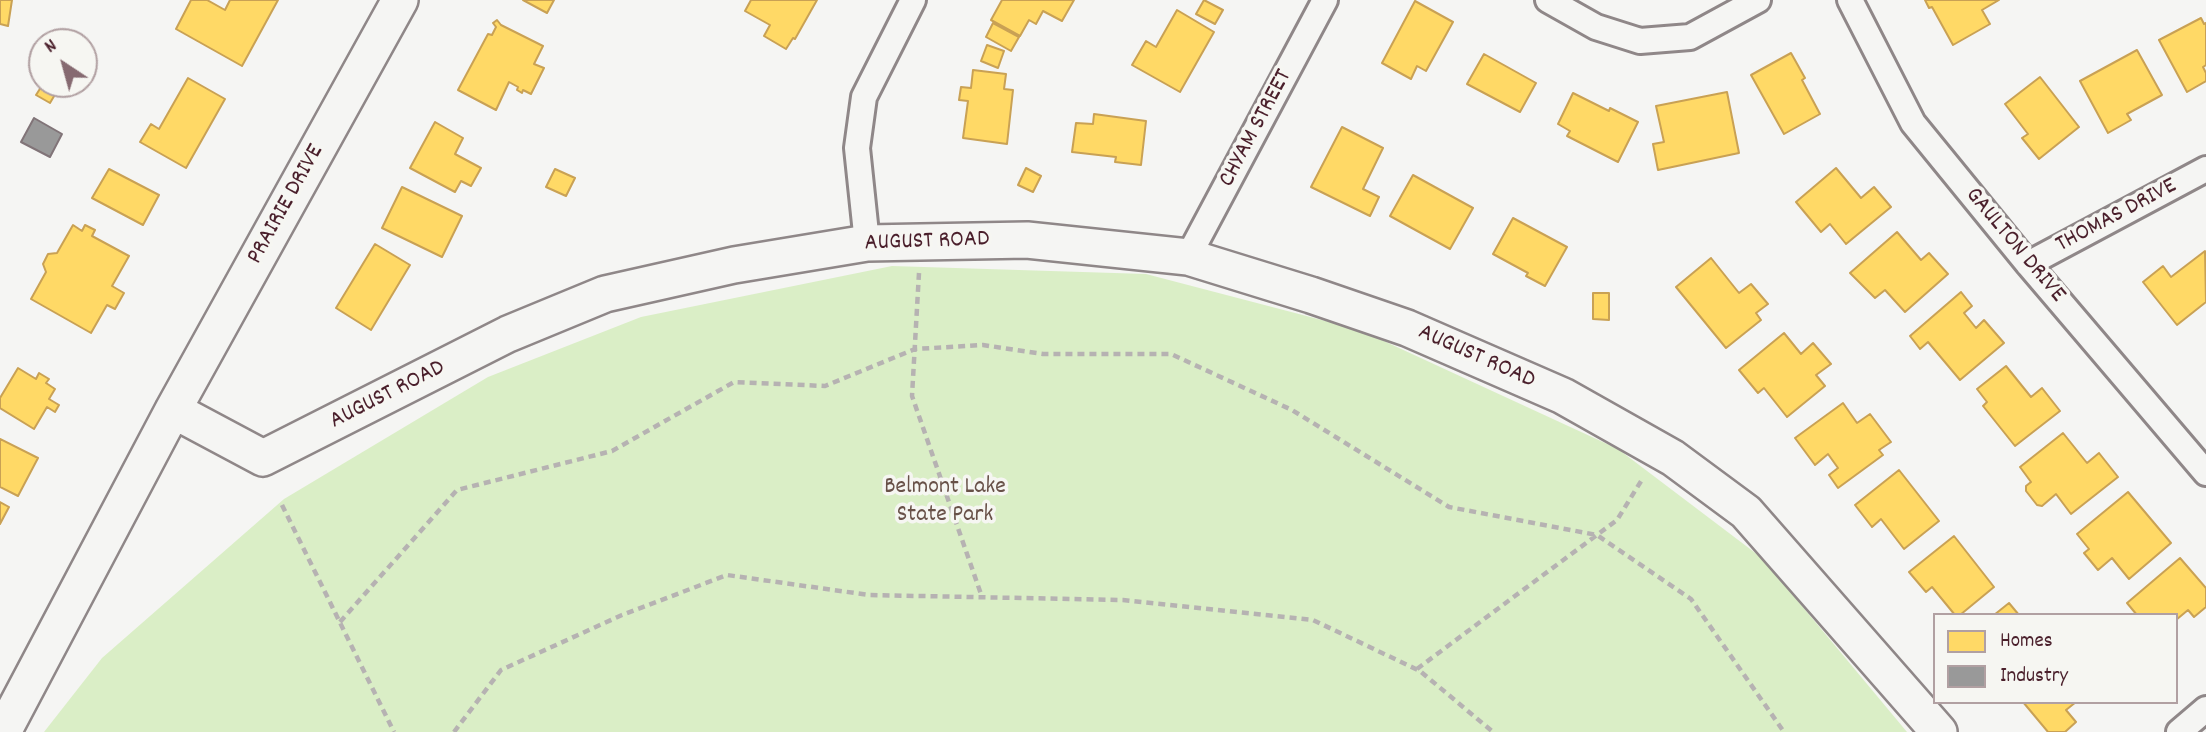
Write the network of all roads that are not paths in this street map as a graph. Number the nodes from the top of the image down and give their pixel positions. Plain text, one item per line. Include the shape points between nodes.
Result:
1 (400, 0) edge
2 (913, 0) edge
3 (1325, 0) edge
4 (1548, 0) edge
5 (1758, 0) edge
6 (1850, 0) edge
7 (2206, 169) edge
8 (867, 243) junction
9 (1188, 257) junction
10 (2028, 264) junction
11 (173, 410) junction
12 (2206, 473) edge
13 (2206, 709) edge
14 (3, 732) edge
15 (1939, 732) edge
16 (2179, 732) edge

1 - 11 street, PRAIRIE DRIVE
2 - 8 street via 864,97 856,148
3 - 9 street, CHYAM STREET
4 - 5 street via 1596,27 1640,41 1690,37
6 - 10 street, GAULTON DRIVE via 1913,123
7 - 10 street, THOMAS DRIVE
8 - 9 street, AUGUST ROAD via 1027,240
8 - 11 street, AUGUST ROAD via 734,265 606,294 508,334 263,458
9 - 15 street, AUGUST ROAD via 1407,328 1563,396 1673,458 1746,512
10 - 12 street, GAULTON DRIVE
11 - 14 street
13 - 16 street

